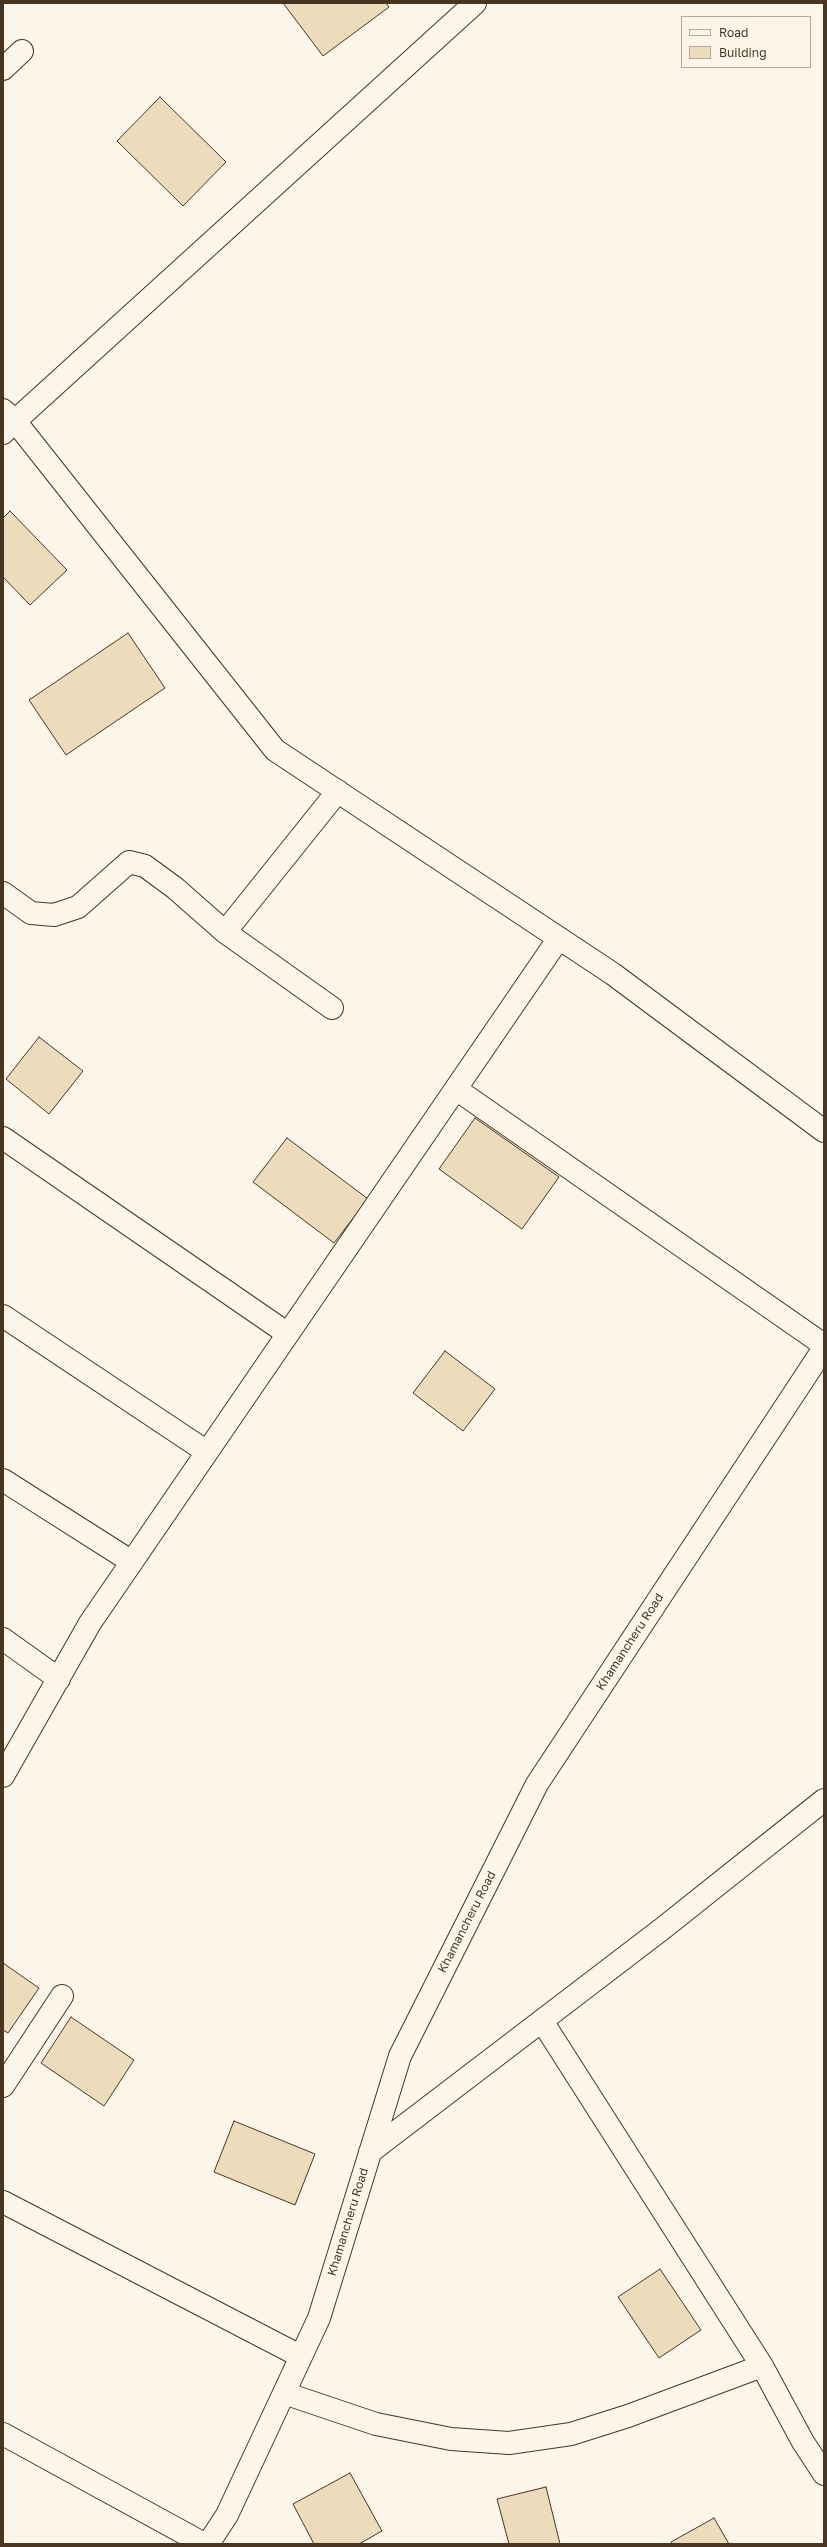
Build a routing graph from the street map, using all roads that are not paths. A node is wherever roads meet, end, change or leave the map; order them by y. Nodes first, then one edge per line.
1 (475, 3) edge
2 (22, 51) dead end
3 (3, 69) edge
4 (7, 421) edge
5 (338, 791) junction
6 (3, 893) edge
7 (225, 932) junction
8 (559, 938) junction
9 (332, 1008) dead end
10 (456, 1089) junction
11 (824, 1131) edge
12 (3, 1138) edge
13 (3, 1316) edge
14 (288, 1334) junction
15 (824, 1345) edge
16 (824, 1348) edge
17 (207, 1452) junction
18 (3, 1480) edge
19 (132, 1562) junction
20 (3, 1639) edge
21 (59, 1679) junction
22 (3, 1776) edge
23 (824, 1800) edge
24 (62, 1996) dead end
25 (542, 2021) junction
26 (3, 2086) edge
27 (370, 2152) junction
28 (3, 2202) edge
29 (300, 2356) junction
30 (762, 2366) junction
31 (284, 2393) junction
32 (3, 2434) edge
33 (824, 2474) edge
34 (204, 2544) edge
35 (208, 2544) edge

1 - 4 street
2 - 3 street
4 - 5 street
5 - 7 street
5 - 8 street
6 - 7 street
7 - 9 street
8 - 10 street
8 - 11 street
10 - 14 street
10 - 15 street
12 - 14 street
13 - 17 street
14 - 17 street
16 - 27 street, Khamancheru Road
17 - 19 street
18 - 19 street
19 - 21 street
20 - 21 street
21 - 22 street
23 - 25 street
24 - 26 street
25 - 27 street
25 - 30 street
27 - 29 street, Khamancheru Road
28 - 29 street
29 - 31 street, Khamancheru Road
30 - 31 street
30 - 33 street
31 - 35 street, Khamancheru Road
32 - 34 street

